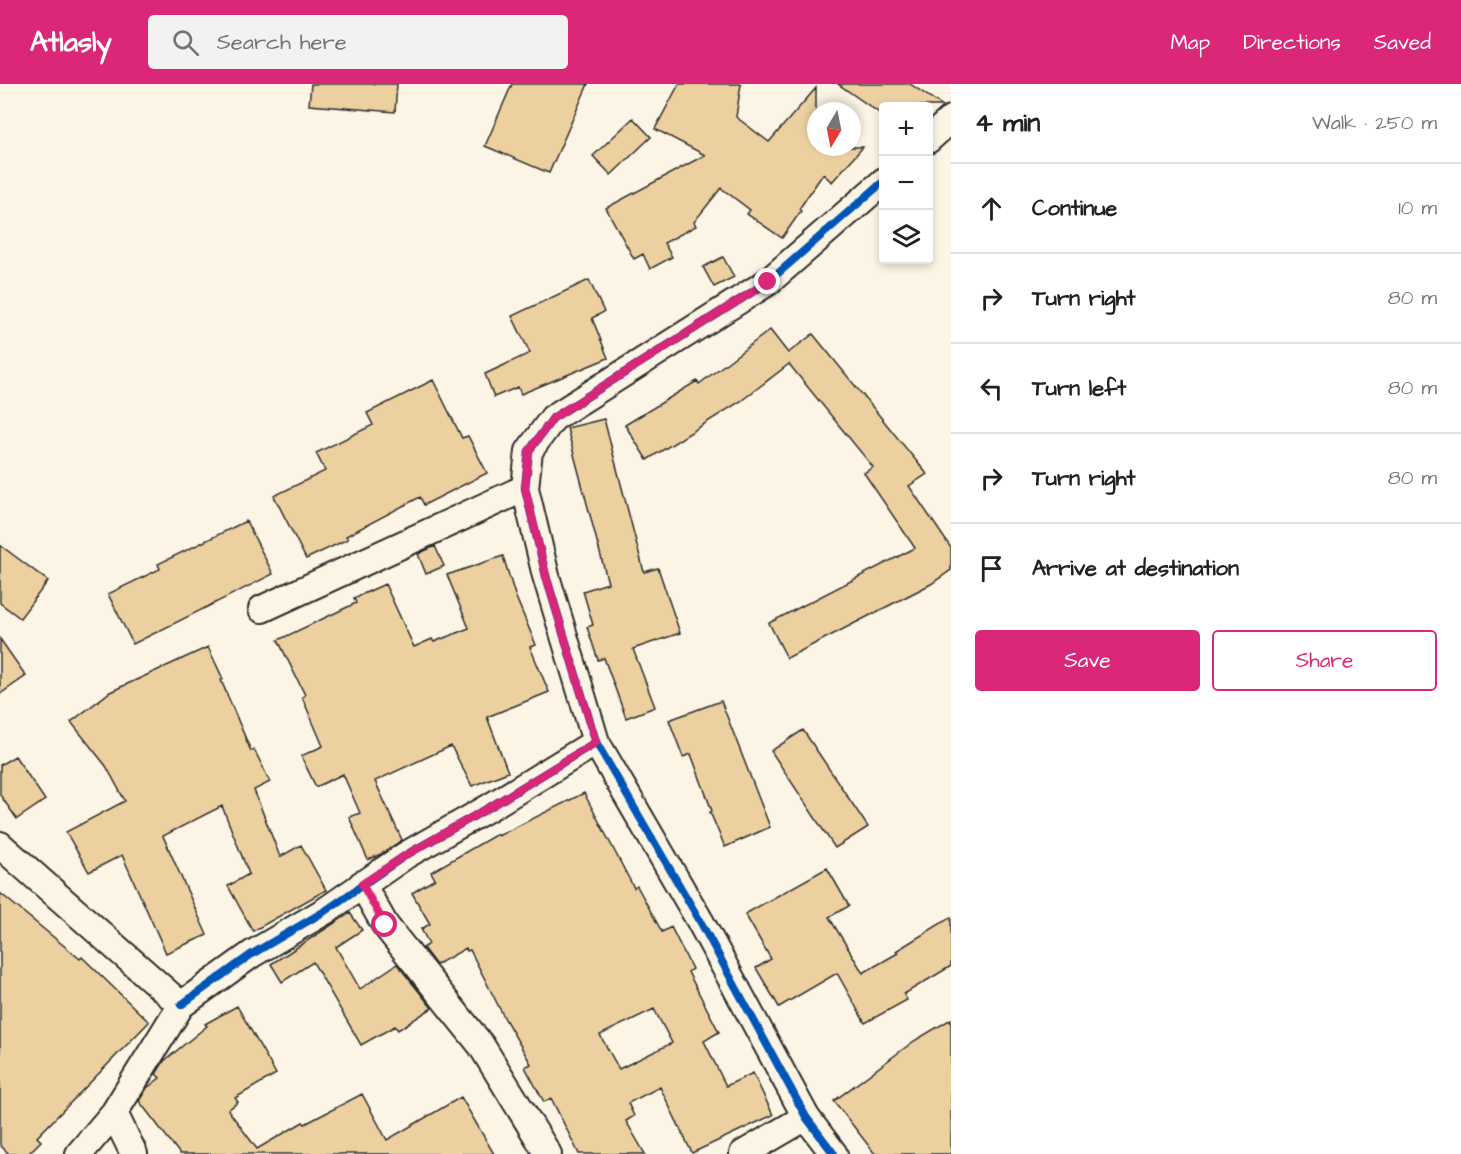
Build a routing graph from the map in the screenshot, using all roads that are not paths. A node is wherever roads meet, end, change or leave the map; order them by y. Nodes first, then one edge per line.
1 (951, 119) edge
2 (933, 135) edge
3 (879, 185) edge
4 (525, 488) junction
5 (262, 609) dead end
6 (596, 742) junction
7 (0, 847) edge
8 (362, 884) junction
9 (181, 1005) junction
10 (114, 1113) junction
11 (806, 1117) junction
12 (79, 1154) edge
13 (134, 1154) edge
14 (549, 1154) edge
15 (743, 1154) edge
16 (834, 1154) edge

1 - 2 street
3 - 4 street
4 - 5 street
4 - 6 street
6 - 8 street
6 - 11 street
7 - 9 street
8 - 9 street
8 - 14 street
9 - 10 street
10 - 12 street
10 - 13 street
11 - 15 street
11 - 16 street

